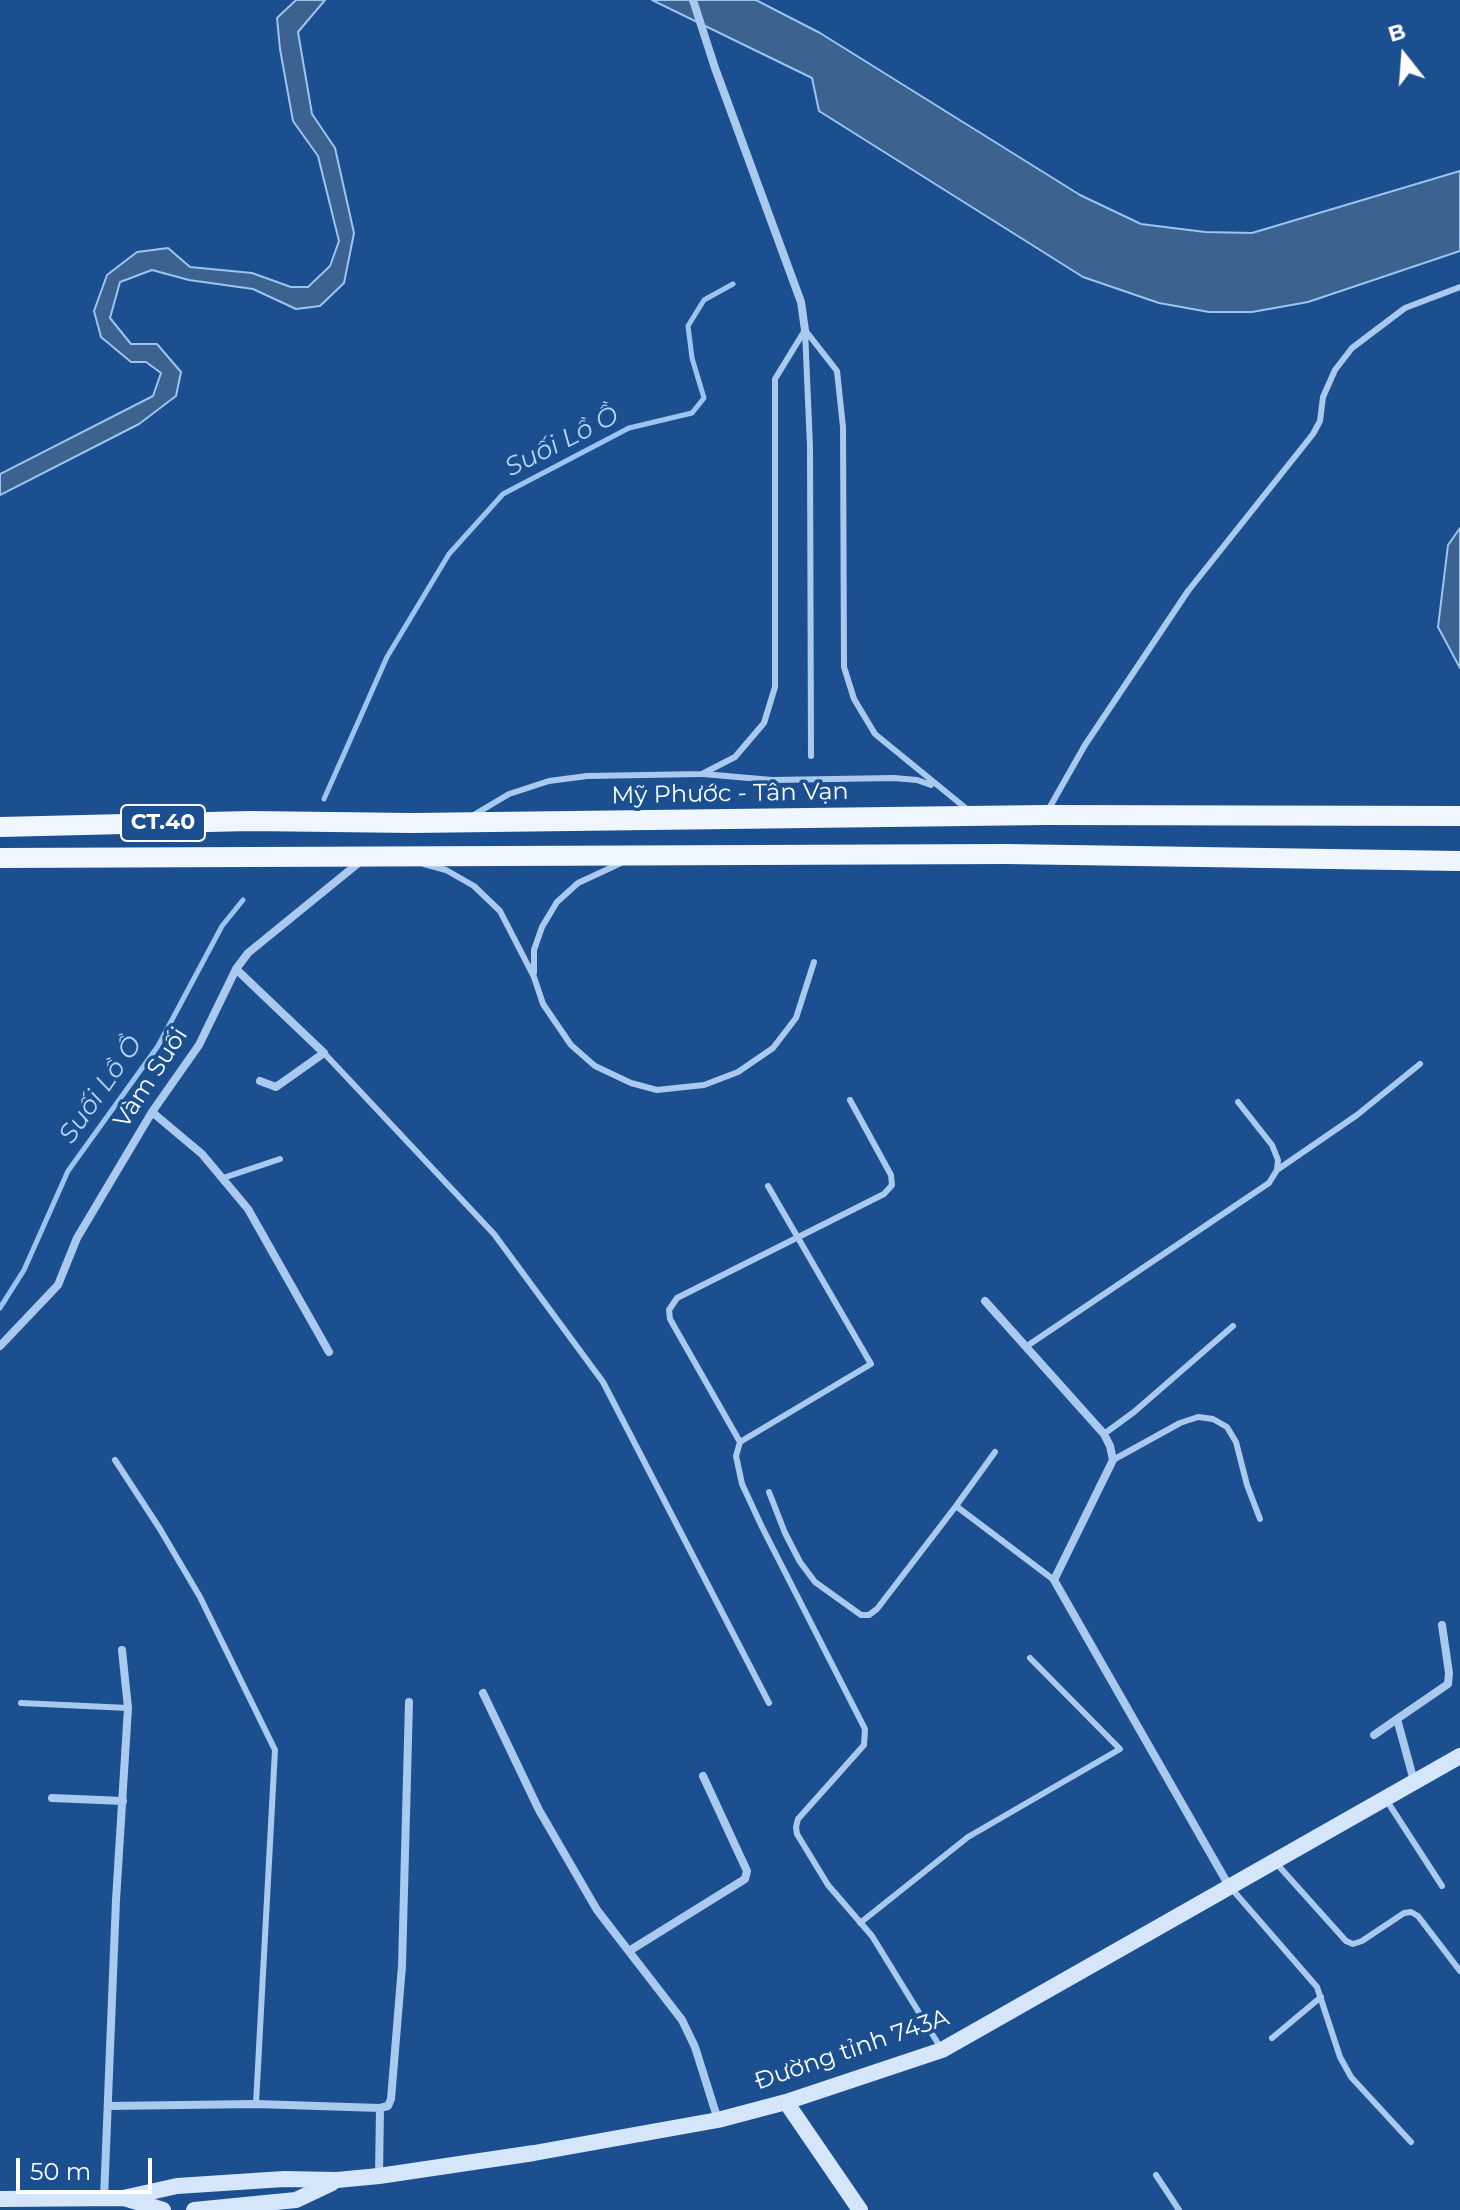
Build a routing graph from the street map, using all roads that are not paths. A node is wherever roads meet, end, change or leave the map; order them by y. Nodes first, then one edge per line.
1 (693, 0) edge
2 (1460, 287) edge
3 (805, 330) junction
4 (811, 756) dead end
5 (702, 774) junction
6 (938, 787) junction
7 (1046, 815) junction
8 (1460, 816) edge
9 (977, 817) junction
10 (460, 822) junction
11 (0, 827) edge
12 (636, 856) junction
13 (0, 858) edge
14 (365, 858) junction
15 (403, 858) junction
16 (1460, 861) edge
17 (814, 962) dead end
18 (236, 969) junction
19 (534, 977) junction
20 (324, 1053) junction
21 (1420, 1064) dead end
22 (260, 1081) dead end
23 (850, 1100) dead end
24 (1238, 1102) dead end
25 (152, 1112) junction
26 (280, 1159) dead end
27 (1277, 1170) junction
28 (223, 1178) junction
29 (768, 1186) dead end
30 (797, 1239) junction
31 (985, 1301) dead end
32 (1233, 1326) dead end
33 (0, 1346) edge
34 (1027, 1346) junction
35 (329, 1352) dead end
36 (1104, 1434) junction
37 (740, 1442) junction
38 (995, 1452) dead end
39 (115, 1460) dead end
40 (1113, 1460) junction
41 (769, 1492) dead end
42 (956, 1506) junction
43 (1260, 1519) dead end
44 (1054, 1580) junction
45 (1442, 1625) dead end
46 (122, 1650) dead end
47 (1030, 1658) dead end
48 (483, 1693) dead end
49 (409, 1702) dead end
50 (21, 1703) dead end
51 (769, 1703) dead end
52 (128, 1708) junction
53 (1397, 1719) junction
54 (1374, 1735) dead end
55 (1460, 1756) edge
56 (703, 1776) dead end
57 (1414, 1781) junction
58 (52, 1798) dead end
59 (1385, 1798) junction
60 (123, 1801) junction
61 (1273, 1861) junction
62 (1229, 1886) junction
63 (1442, 1886) dead end
64 (860, 1923) junction
65 (629, 1951) junction
66 (1460, 1971) edge
67 (1321, 1997) junction
68 (1272, 2038) dead end
69 (942, 2050) junction
70 (786, 2102) junction
71 (256, 2104) junction
72 (108, 2106) junction
73 (380, 2108) junction
74 (718, 2120) junction
75 (1411, 2142) dead end
76 (1156, 2175) dead end
77 (379, 2176) junction
78 (337, 2180) junction
79 (123, 2198) junction
80 (0, 2199) edge
81 (96, 2202) edge
82 (163, 2210) edge
83 (194, 2210) edge
84 (860, 2210) edge
85 (1179, 2210) edge

1 - 3 street
2 - 7 lane
3 - 4 lane
3 - 5 lane
3 - 6 lane
5 - 6 lane
5 - 10 lane
6 - 9 lane
7 - 8 main road, Mỹ Phước - Tân Vạn
7 - 9 main road, Mỹ Phước - Tân Vạn
9 - 10 main road, Mỹ Phước - Tân Vạn
10 - 11 main road, Mỹ Phước - Tân Vạn / CT.40
12 - 15 main road
12 - 16 main road
12 - 19 lane
13 - 14 main road, CT.40
14 - 15 main road
14 - 18 street, Vàm Suối
15 - 19 lane
17 - 19 lane
18 - 20 street
18 - 25 street, Vàm Suối
20 - 22 street
20 - 51 lane
21 - 27 lane
23 - 30 lane
24 - 27 lane
25 - 28 street
25 - 33 street, Vàm Suối
26 - 28 lane
27 - 34 lane
28 - 35 street
29 - 30 lane
30 - 37 lane
30 - 37 lane
31 - 34 street
32 - 36 lane
34 - 36 street
36 - 40 street
37 - 64 lane
38 - 42 lane
39 - 71 lane
40 - 43 lane
40 - 44 street
41 - 42 lane
42 - 44 lane
44 - 62 street
45 - 53 street
46 - 52 street
47 - 64 lane
48 - 65 street
49 - 73 street
50 - 52 lane
52 - 60 street
53 - 54 street
53 - 57 street
55 - 57 main road, Đường tỉnh 743A
56 - 65 street
57 - 59 main road, Đường tỉnh 743A
58 - 60 street
59 - 61 main road, Đường tỉnh 743A
59 - 63 lane
60 - 72 street
61 - 62 main road, Đường tỉnh 743A
61 - 66 lane
62 - 67 lane
62 - 69 main road, Đường tỉnh 743A
64 - 69 lane
65 - 74 street
67 - 68 lane
67 - 75 lane
69 - 70 main road, Đường tỉnh 743A
70 - 74 main road, Đường tỉnh 743A
70 - 84 main road
71 - 72 street
71 - 73 street
72 - 81 street
73 - 77 street
74 - 77 main road, Đường tỉnh 743A
76 - 85 lane
77 - 78 main road, Đường tỉnh 743A
78 - 79 main road, Đường tỉnh 743A
78 - 83 main road, Đường tỉnh 743A
79 - 81 main road, Đường tỉnh 743A
79 - 82 main road, Đường tỉnh 743A
80 - 81 main road, Đường tỉnh 743A

